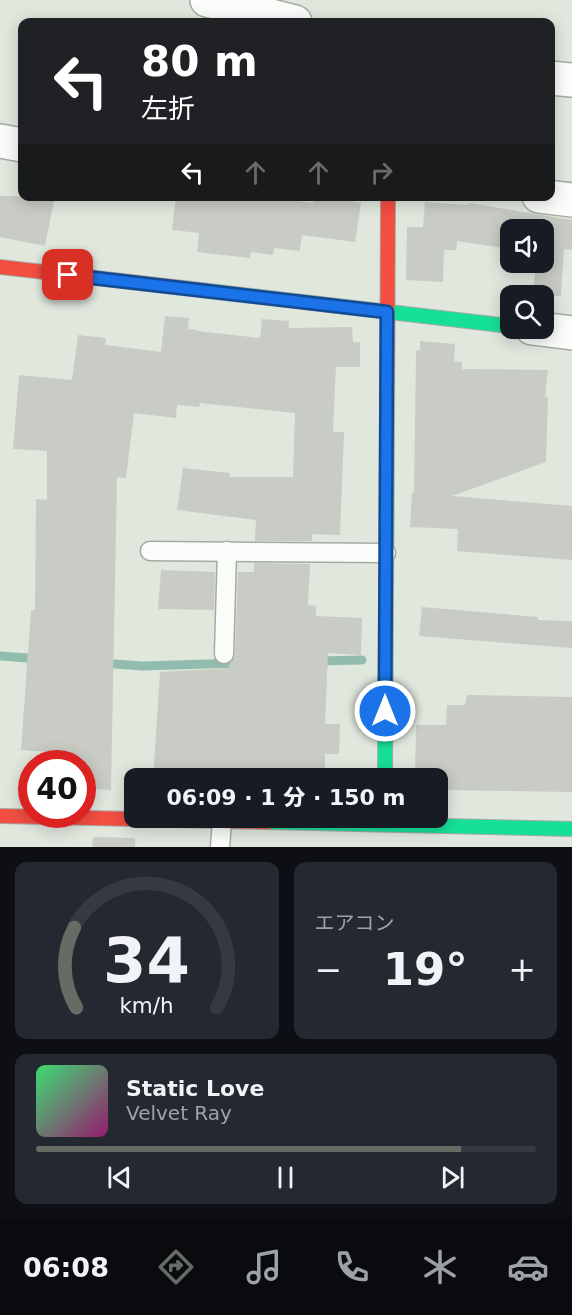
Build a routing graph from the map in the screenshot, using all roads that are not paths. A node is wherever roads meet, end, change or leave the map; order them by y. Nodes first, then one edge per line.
1 (207, 0) edge
2 (280, 18) edge
3 (555, 78) edge
4 (572, 80) edge
5 (0, 141) edge
6 (18, 145) edge
7 (555, 198) edge
8 (572, 200) edge
9 (388, 201) edge
10 (0, 267) edge
11 (387, 312) junction
12 (500, 325) edge
13 (554, 331) edge
14 (572, 333) edge
15 (150, 551) dead end
16 (227, 551) junction
17 (386, 553) junction
18 (224, 654) dead end
19 (385, 768) edge
20 (0, 816) edge
21 (124, 819) edge
22 (221, 828) edge
23 (349, 828) edge
24 (498, 828) junction
25 (385, 830) edge
26 (572, 830) edge
27 (220, 847) edge
28 (497, 847) edge

1 - 2 street
3 - 4 street
5 - 6 street
7 - 8 street
9 - 11 street
10 - 11 street
11 - 12 street
11 - 17 street
13 - 14 street
15 - 16 lane
16 - 17 lane
16 - 18 lane
17 - 19 street
20 - 21 street
22 - 27 lane
23 - 25 street
24 - 25 street
24 - 26 street
24 - 28 lane

